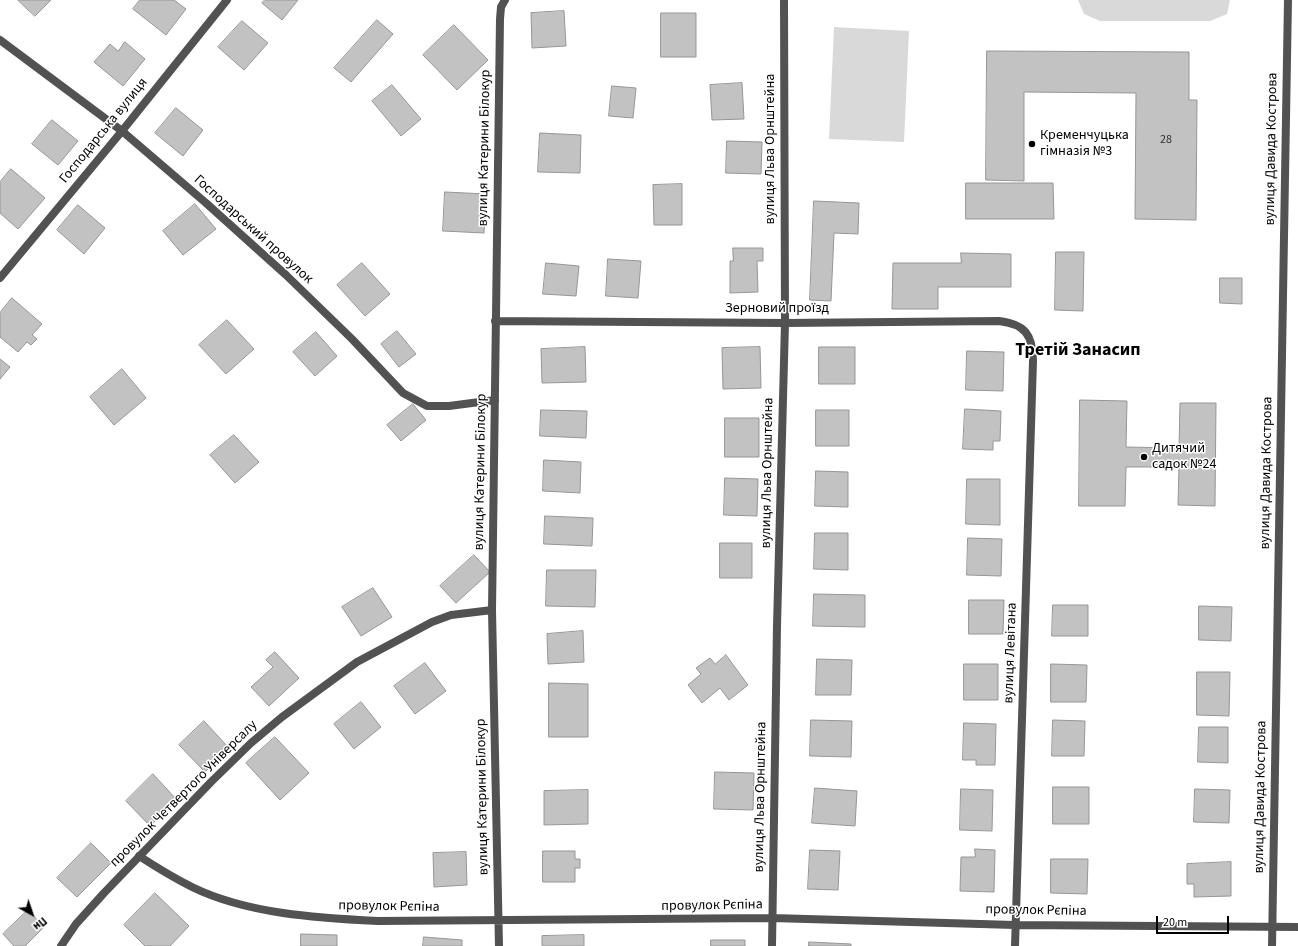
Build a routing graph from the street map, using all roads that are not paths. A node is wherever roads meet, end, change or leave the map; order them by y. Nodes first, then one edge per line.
1 (227, 0) edge
2 (505, 0) edge
3 (784, 0) edge
4 (1288, 0) edge
5 (0, 40) edge
6 (122, 131) junction
7 (1, 273) edge
8 (495, 321) junction
9 (784, 322) junction
10 (1033, 361) joint
11 (495, 400) junction
12 (492, 610) junction
13 (139, 856) junction
14 (772, 918) junction
15 (499, 921) junction
16 (1015, 925) junction
17 (1272, 926) junction
18 (1298, 927) edge
19 (60, 946) edge
20 (499, 946) edge
21 (772, 946) edge
22 (1015, 946) edge
23 (1272, 946) edge

1 - 6 street, Господарська вулиця
2 - 8 street, вулиця Катерини Білокур
3 - 9 street, вулиця Льва Орнштейна
4 - 17 street, вулиця Давида Кострова
5 - 6 street, Господарський провулок
6 - 7 street, Господарська вулиця
6 - 11 street, Господарський провулок
8 - 9 street, Зерновий проїзд
8 - 11 street, вулиця Катерини Білокур
9 - 10 street, Зерновий проїзд
9 - 14 street, вулиця Льва Орнштейна
10 - 16 street, вулиця Левітана
11 - 12 street, вулиця Катерини Білокур
12 - 13 street, провулок Четвертого Універсалу
12 - 15 street, вулиця Катерини Білокур
13 - 15 street, провулок Рєпіна
13 - 19 street, провулок Четвертого Універсалу
14 - 15 street, провулок Рєпіна
14 - 16 street, провулок Рєпіна
14 - 21 street, вулиця Льва Орнштейна
15 - 20 street, вулиця Катерини Білокур
16 - 17 street, провулок Рєпіна
16 - 22 street, вулиця Левітана
17 - 18 street, провулок Рєпіна
17 - 23 street, вулиця Давида Кострова

